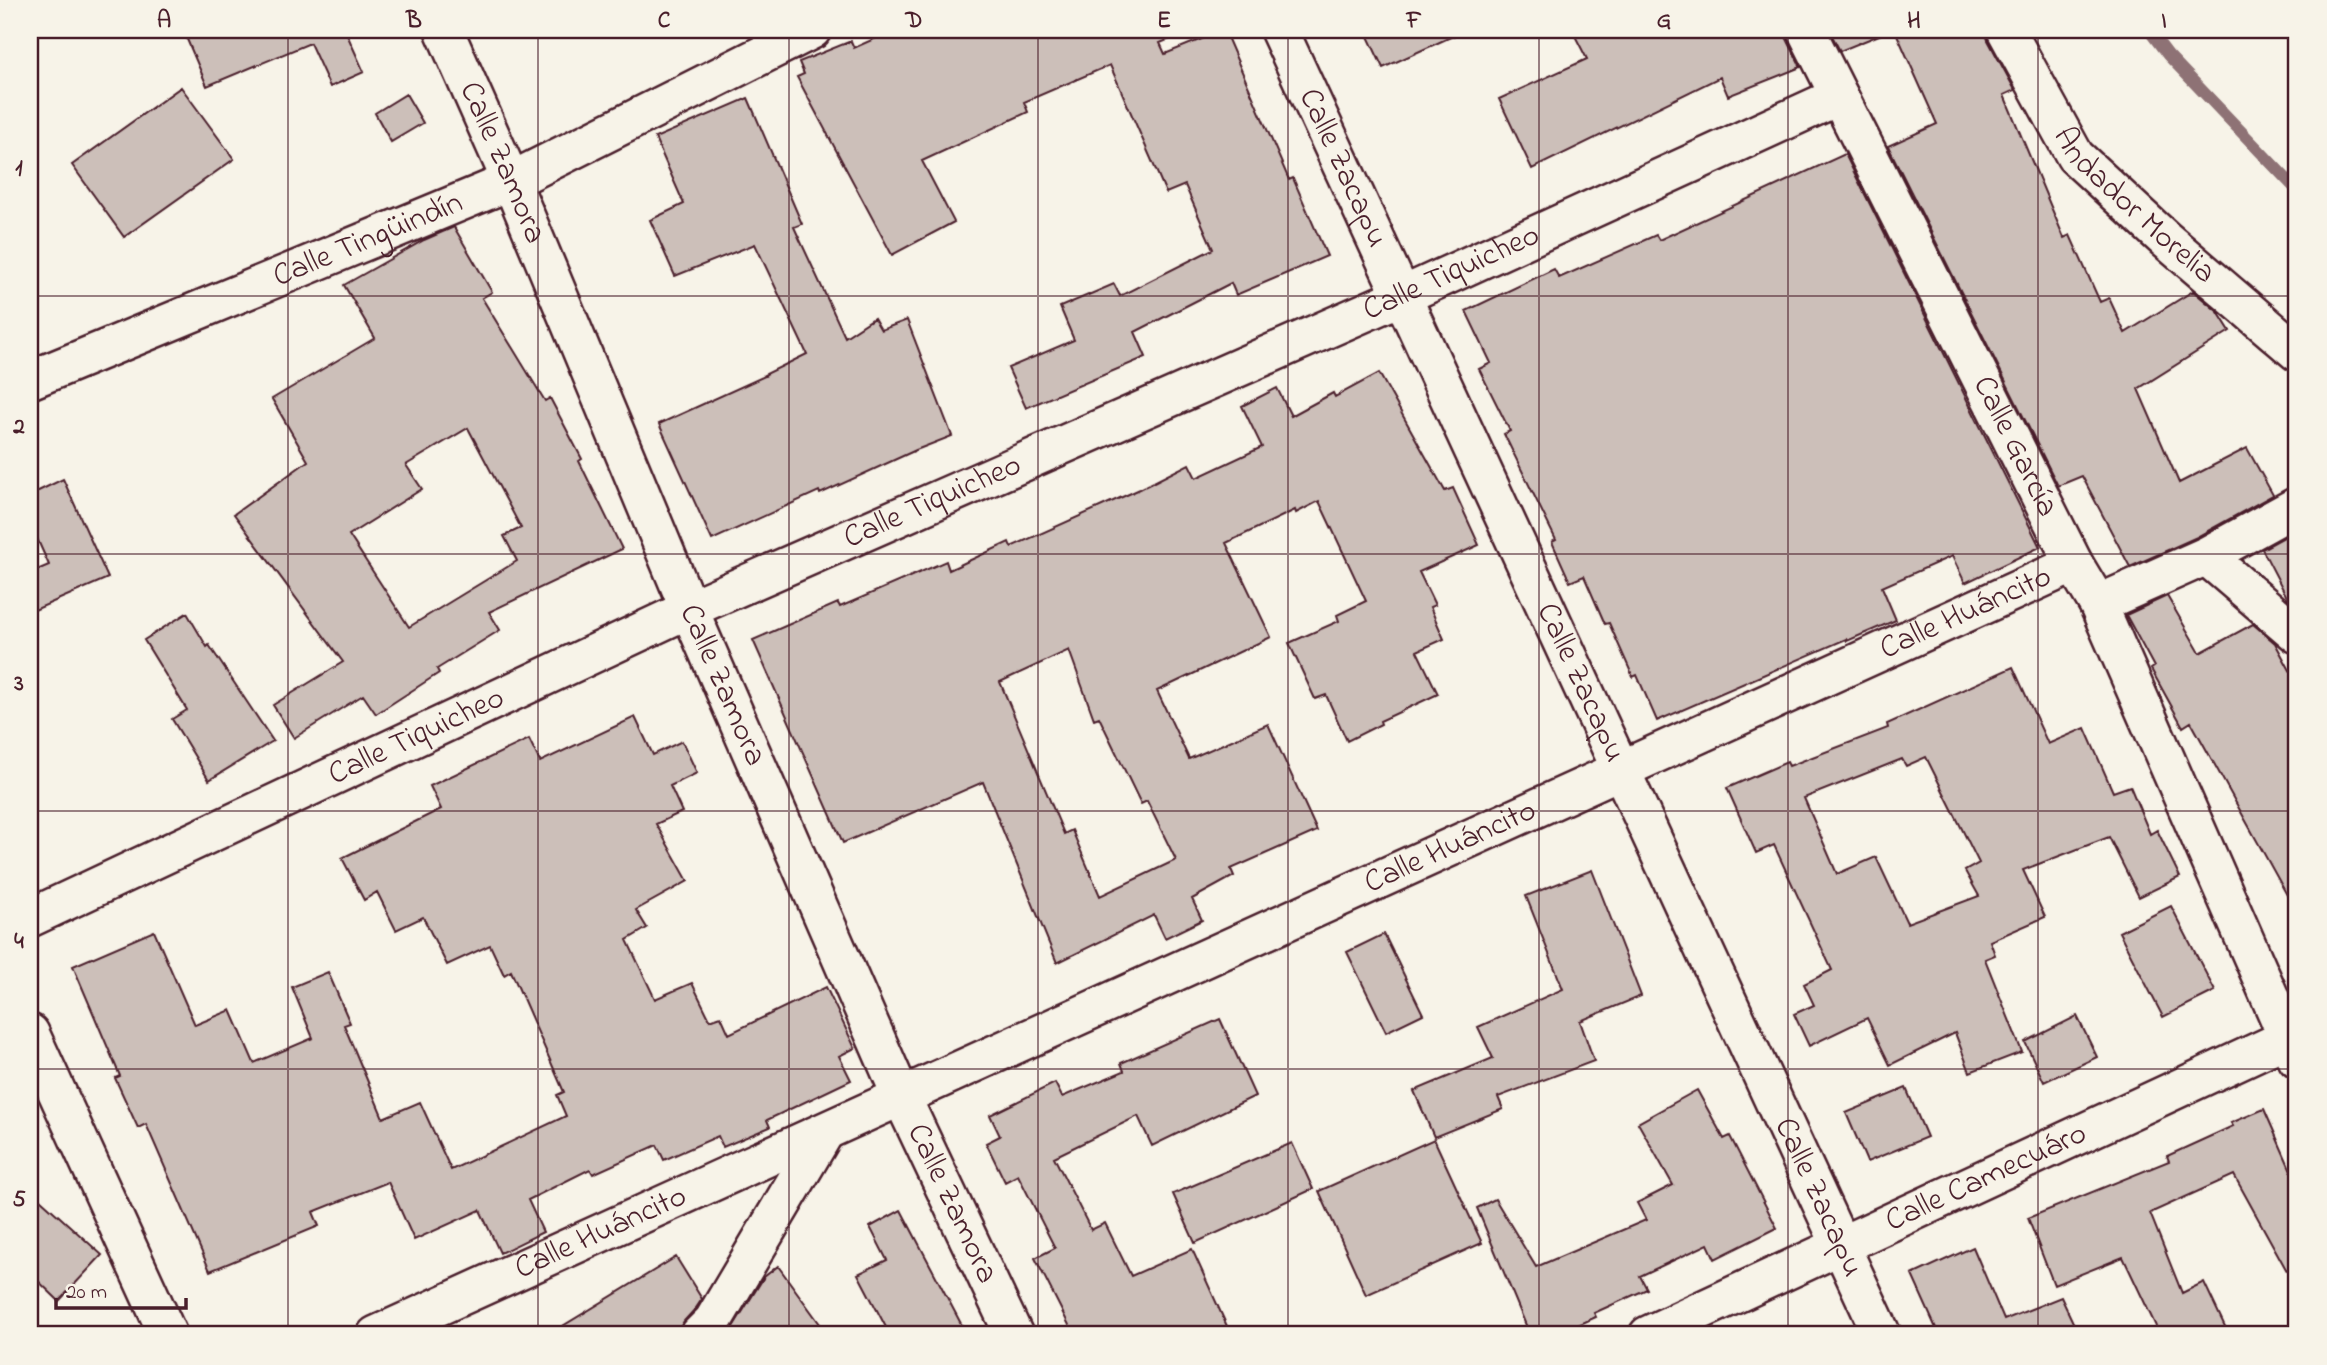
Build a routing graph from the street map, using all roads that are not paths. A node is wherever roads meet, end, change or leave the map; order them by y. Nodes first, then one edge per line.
1 (444, 30) edge
2 (812, 30) edge
3 (1279, 30) edge
4 (1806, 30) edge
5 (2006, 30) edge
6 (1839, 96) junction
7 (511, 181) junction
8 (1402, 296) junction
9 (2297, 352) edge
10 (30, 380) edge
11 (2297, 506) edge
12 (2206, 556) junction
13 (2074, 565) junction
14 (2098, 604) junction
15 (689, 609) junction
16 (2297, 634) edge
17 (1621, 771) junction
18 (30, 918) edge
19 (30, 1033) edge
20 (2292, 1049) edge
21 (902, 1098) junction
22 (825, 1132) junction
23 (1841, 1246) junction
24 (167, 1335) edge
25 (376, 1335) edge
26 (699, 1335) edge
27 (1014, 1335) edge
28 (1648, 1335) edge
29 (1882, 1335) edge

1 - 7 street, Calle Zamora
2 - 7 street, Calle Tingüindín
3 - 8 street, Calle Zacapu
4 - 6 street, Calle García
5 - 9 street, Andador Morelia
6 - 8 street, Calle Tiquicheo
6 - 13 street, Calle García
7 - 10 street, Calle Tingüindín
7 - 15 street, Calle Zamora
8 - 15 street, Calle Tiquicheo
8 - 17 street, Calle Zacapu
11 - 12 street, Calle Huáncito
12 - 14 street, Calle Huáncito
12 - 16 street
13 - 14 street, Calle García
13 - 17 street, Calle Huáncito
14 - 20 street, Calle García
15 - 18 street, Calle Tiquicheo
15 - 21 street, Calle Zamora
17 - 21 street, Calle Huáncito
17 - 23 street, Calle Zacapu
19 - 24 street
20 - 23 street, Calle Camecuáro
21 - 22 street, Calle Huáncito
21 - 27 street, Calle Zamora
22 - 25 street, Calle Huáncito
22 - 26 street
23 - 28 street, Calle Camecuáro
23 - 29 street, Calle Zacapu

